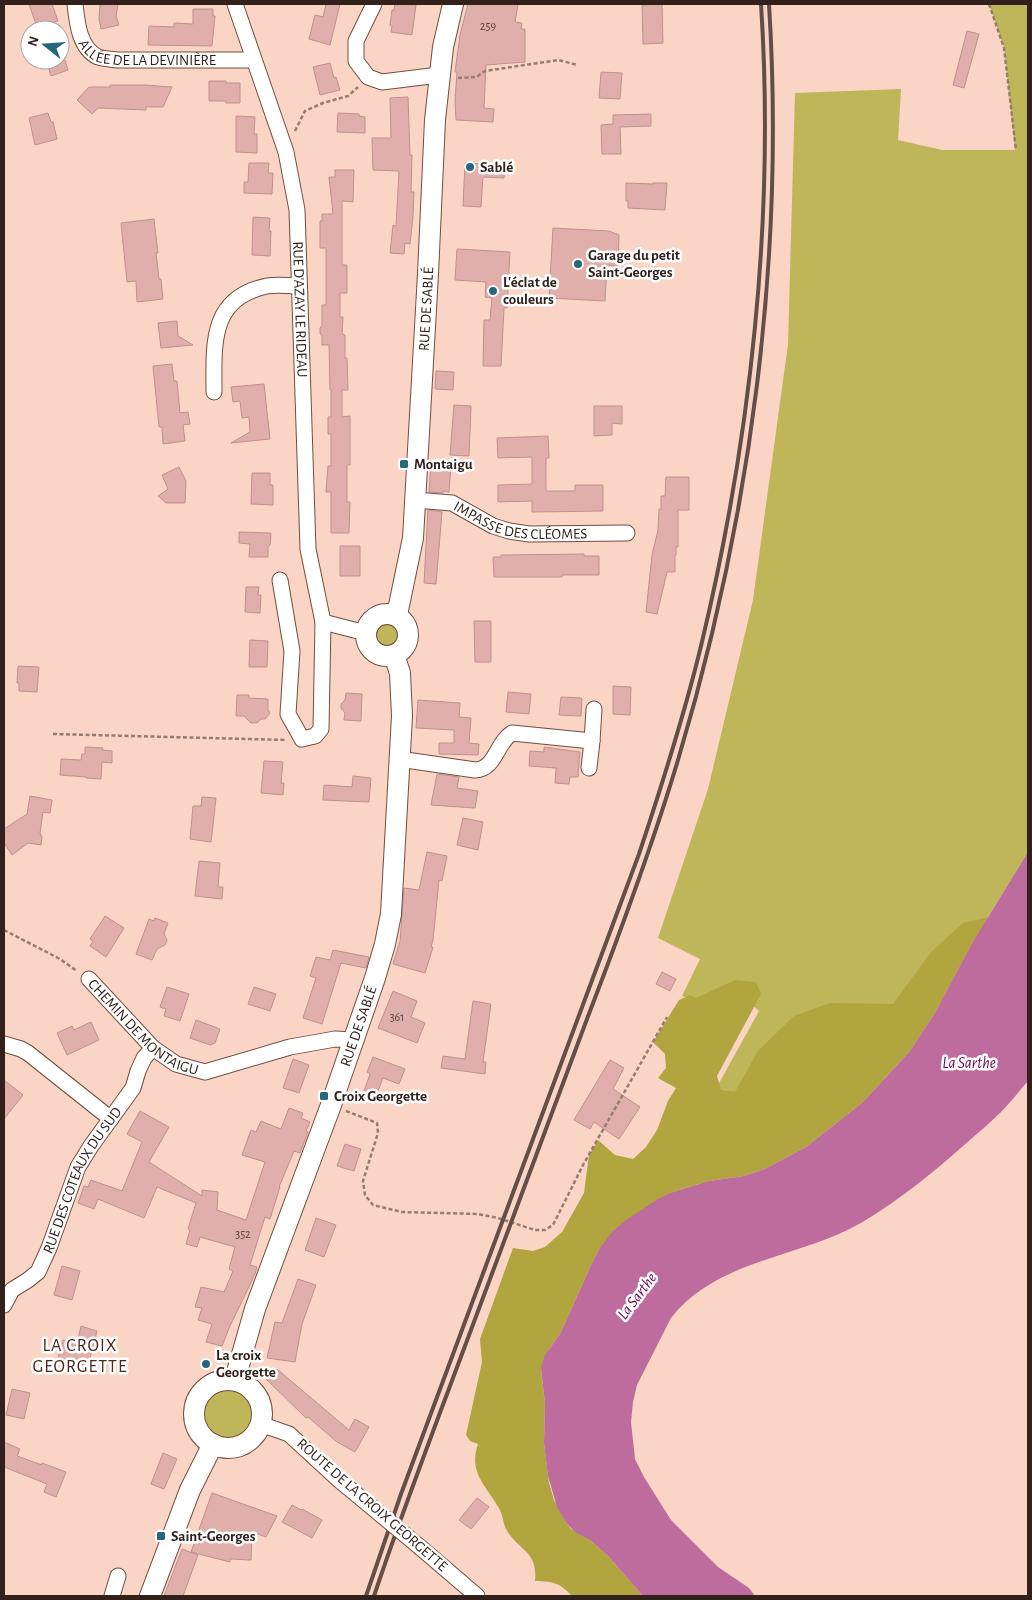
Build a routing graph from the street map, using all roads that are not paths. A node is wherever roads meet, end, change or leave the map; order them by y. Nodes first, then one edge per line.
1 (75, 4) edge
2 (235, 4) edge
3 (374, 4) edge
4 (453, 4) edge
5 (253, 60) junction
6 (439, 77) junction
7 (298, 286) junction
8 (214, 392) dead end
9 (415, 500) junction
10 (627, 533) dead end
11 (280, 580) dead end
12 (397, 615) junction
13 (323, 622) junction
14 (366, 633) junction
15 (394, 655) junction
16 (594, 709) dead end
17 (592, 741) junction
18 (399, 759) junction
19 (589, 768) dead end
20 (88, 979) road end
21 (354, 1040) junction
22 (4, 1044) edge
23 (153, 1048) junction
24 (111, 1119) junction
25 (4, 1305) edge
26 (232, 1380) junction
27 (260, 1424) junction
28 (213, 1444) junction
29 (118, 1576) dead end
30 (112, 1596) edge
31 (150, 1596) edge
32 (477, 1596) edge

1 - 5 street, ALLÉE DE LA DEVINIÈRE
2 - 5 street, RUE D'AZAY LE RIDEAU
3 - 6 street
4 - 6 main road, RUE DE SABLÉ
5 - 7 street, RUE D'AZAY LE RIDEAU
6 - 9 main road, RUE DE SABLÉ
7 - 8 street
7 - 13 street, RUE D'AZAY LE RIDEAU
9 - 10 street, IMPASSE DES CLÉOMES
9 - 12 main road, RUE DE SABLÉ
11 - 13 street, RUE D'AZAY LE RIDEAU
12 - 14 main road
12 - 15 main road
13 - 14 street
14 - 15 main road
15 - 18 main road, RUE DE SABLÉ
16 - 17 street
17 - 18 street
17 - 19 street
18 - 21 main road, RUE DE SABLÉ
20 - 23 street, CHEMIN DE MONTAIGU
21 - 23 street, CHEMIN DE MONTAIGU
21 - 26 main road, RUE DE SABLÉ
22 - 24 street
23 - 24 street, RUE DES COTEAUX DU SUD
24 - 25 street, RUE DES COTEAUX DU SUD
26 - 27 main road
26 - 28 main road
27 - 28 main road
27 - 32 street, ROUTE DE LA CROIX GEORGETTE, bridge
28 - 31 main road
29 - 30 street

